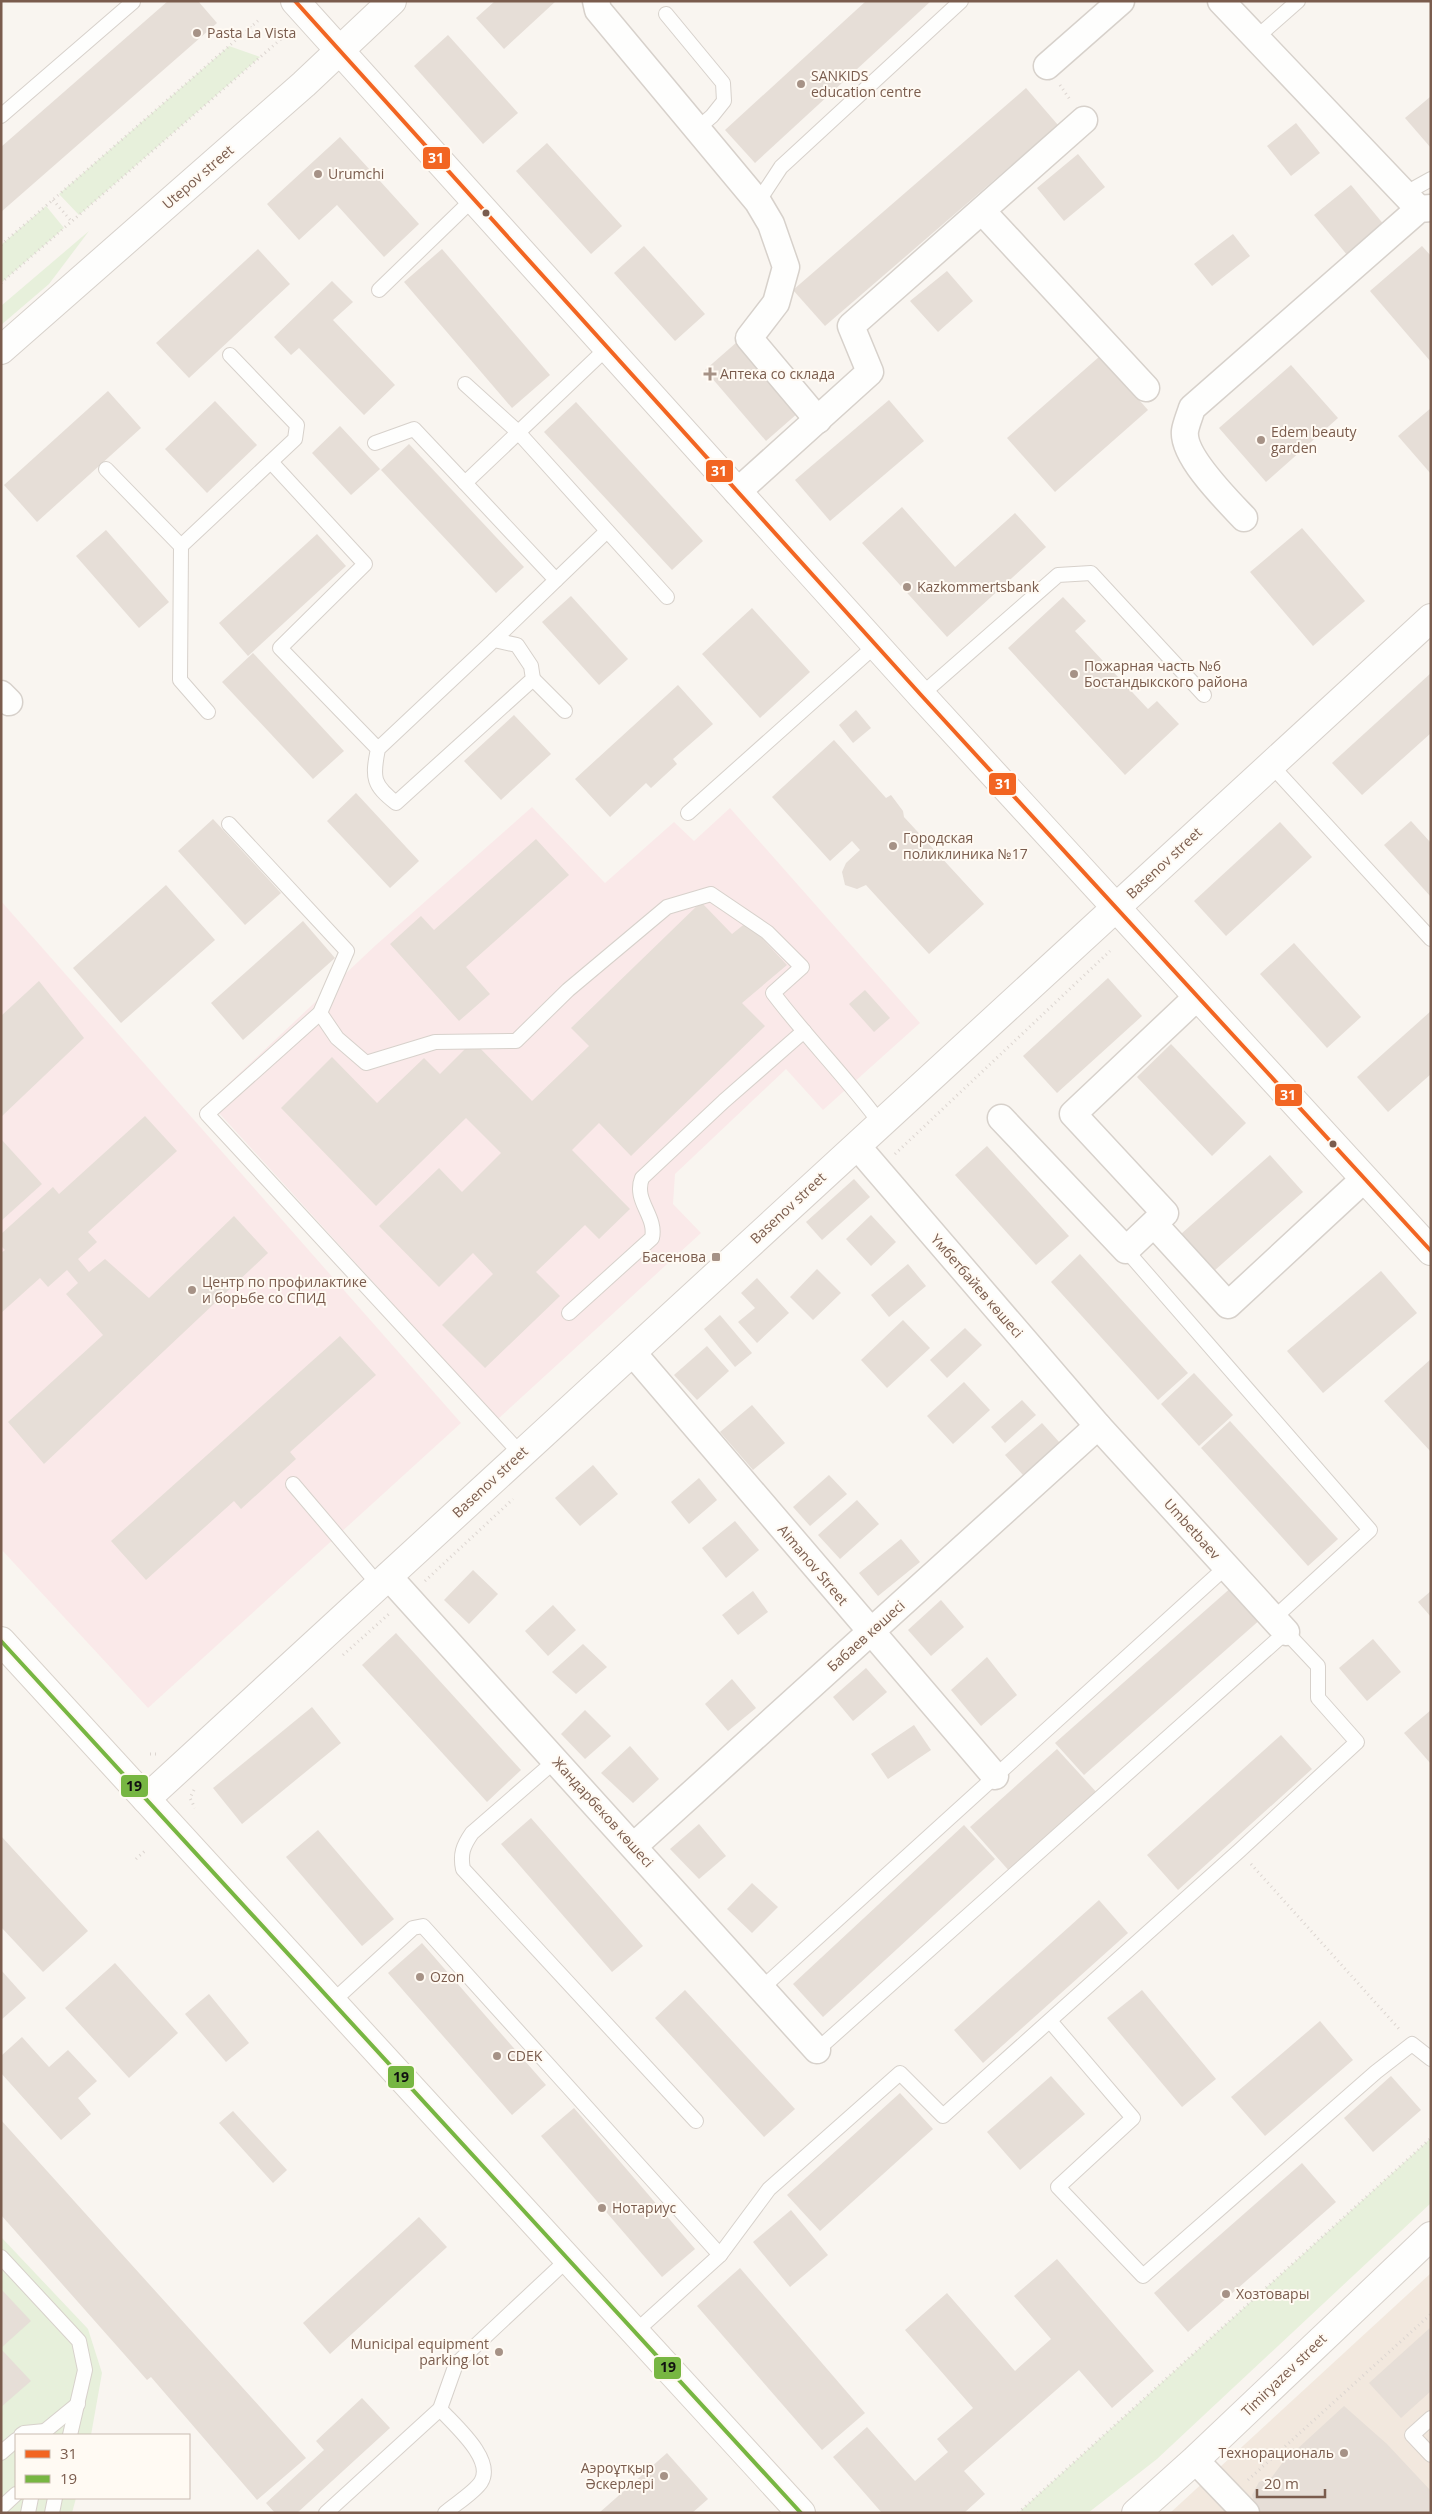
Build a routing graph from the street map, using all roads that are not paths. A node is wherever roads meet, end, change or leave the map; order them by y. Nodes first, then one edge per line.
1 (295, 1) edge
2 (392, 1) edge
3 (596, 1) edge
4 (961, 1) edge
5 (1121, 1) edge
6 (1222, 1) edge
7 (1298, 1) edge
8 (133, 2) dead end
9 (666, 14) dead end
10 (1256, 38) junction
11 (338, 51) junction
12 (1047, 66) road end
13 (1, 116) edge
14 (1084, 120) road end
15 (697, 129) junction
16 (1431, 179) edge
17 (473, 199) junction
18 (758, 202) junction
19 (1418, 204) edge
20 (982, 211) junction
21 (379, 290) dead end
22 (608, 348) junction
23 (1, 350) edge
24 (230, 355) dead end
25 (465, 384) dead end
26 (1146, 388) dead end
27 (818, 420) junction
28 (518, 432) junction
29 (375, 443) dead end
30 (271, 462) junction
31 (106, 469) dead end
32 (465, 483) junction
33 (737, 492) junction
34 (1244, 518) dead end
35 (607, 531) junction
36 (181, 546) junction
37 (556, 580) junction
38 (667, 597) dead end
39 (1431, 618) edge
40 (494, 640) junction
41 (876, 645) junction
42 (533, 680) junction
43 (921, 695) junction
44 (1204, 695) dead end
45 (208, 712) dead end
46 (565, 712) dead end
47 (378, 749) junction
48 (1271, 765) junction
49 (688, 813) dead end
50 (229, 824) dead end
51 (1115, 908) junction
52 (1431, 939) edge
53 (1197, 997) junction
54 (320, 1013) junction
55 (804, 1031) junction
56 (1001, 1118) dead end
57 (880, 1124) junction
58 (857, 1146) junction
59 (1364, 1179) junction
60 (1154, 1224) junction
61 (1126, 1250) junction
62 (1431, 1251) edge
63 (569, 1313) dead end
64 (632, 1352) junction
65 (1098, 1426) junction
66 (521, 1454) junction
67 (293, 1484) dead end
68 (1226, 1567) junction
69 (383, 1580) junction
70 (1280, 1625) junction
71 (870, 1633) junction
72 (1, 1641) edge
73 (556, 1760) junction
74 (995, 1776) junction
75 (146, 1799) junction
76 (634, 1846) junction
77 (762, 1988) junction
78 (332, 2002) junction
79 (1050, 2021) junction
80 (817, 2050) joint
81 (1431, 2059) edge
82 (696, 2121) dead end
83 (1431, 2236) edge
84 (720, 2255) junction
85 (1, 2257) edge
86 (567, 2260) junction
87 (634, 2334) junction
88 (78, 2404) junction
89 (440, 2409) junction
90 (1431, 2418) edge
91 (44, 2433) edge
92 (22, 2434) edge
93 (70, 2434) edge
94 (15, 2441) edge
95 (1, 2453) edge
96 (1431, 2455) edge
97 (1195, 2460) junction
98 (15, 2495) edge
99 (31, 2499) edge
100 (55, 2499) edge
101 (1239, 2504) edge
102 (1, 2508) edge
103 (28, 2513) edge
104 (52, 2513) edge
105 (326, 2513) edge
106 (445, 2513) edge
107 (801, 2513) edge
108 (1136, 2513) edge

1 - 11 street
2 - 11 street, Utepov street
3 - 15 street
4 - 18 lane
5 - 12 street
6 - 10 street
7 - 10 lane
8 - 13 lane
9 - 15 lane
10 - 19 street
11 - 17 street
11 - 23 street, Utepov street
14 - 20 street
15 - 18 street
16 - 19 lane
17 - 21 lane
17 - 22 street
18 - 27 street
19 - 34 street
20 - 26 street
20 - 27 street
22 - 28 lane
22 - 33 street
24 - 30 lane
25 - 28 lane
27 - 33 street
28 - 32 lane
28 - 35 lane
29 - 32 lane
30 - 36 lane
30 - 47 lane
31 - 36 lane
32 - 37 lane
33 - 41 street
35 - 37 lane
35 - 38 lane
36 - 45 lane
37 - 40 lane
39 - 48 street, Basenov street
40 - 42 lane
40 - 47 lane
41 - 43 street
41 - 49 lane
42 - 46 lane
42 - 47 lane
43 - 44 lane
43 - 51 street
48 - 51 street, Basenov street
48 - 52 lane
50 - 54 lane
51 - 53 street
51 - 57 street, Basenov street
53 - 59 street
53 - 60 street
54 - 55 lane
54 - 66 lane
55 - 57 lane
55 - 63 lane
56 - 61 street
57 - 58 street, Basenov street
58 - 64 street, Basenov street
58 - 65 street, Үмбетбайев көшесі
59 - 60 street
59 - 62 street
60 - 61 street
61 - 70 lane
64 - 66 street, Basenov street
64 - 71 street, Aimanov Street
65 - 68 street, Umbetbaev
65 - 71 street, Бабаев көшесі
66 - 69 street, Basenov street
67 - 69 lane
68 - 70 street, Umbetbaev
68 - 74 lane
69 - 73 street, Жандарбеков көшесі
69 - 75 street, Basenov street
70 - 79 lane
70 - 80 lane
71 - 74 street, Aimanov Street
71 - 76 street, Бабаев көшесі
72 - 75 street
73 - 76 street, Жандарбеков көшесі
73 - 82 lane
74 - 77 lane
75 - 78 street
76 - 77 street, Жандарбеков көшесі
77 - 80 street, Жандарбеков көшесі
78 - 84 lane
78 - 86 street
79 - 81 lane
79 - 84 lane
83 - 97 street, Timiryazev street
84 - 87 lane
85 - 88 lane
86 - 87 street
86 - 89 lane
87 - 107 street
88 - 91 lane
88 - 93 lane
89 - 105 lane
89 - 106 lane
90 - 96 lane
91 - 92 lane
94 - 95 lane
97 - 101 street
97 - 108 street, Timiryazev street
98 - 102 lane
99 - 103 lane
100 - 104 lane

